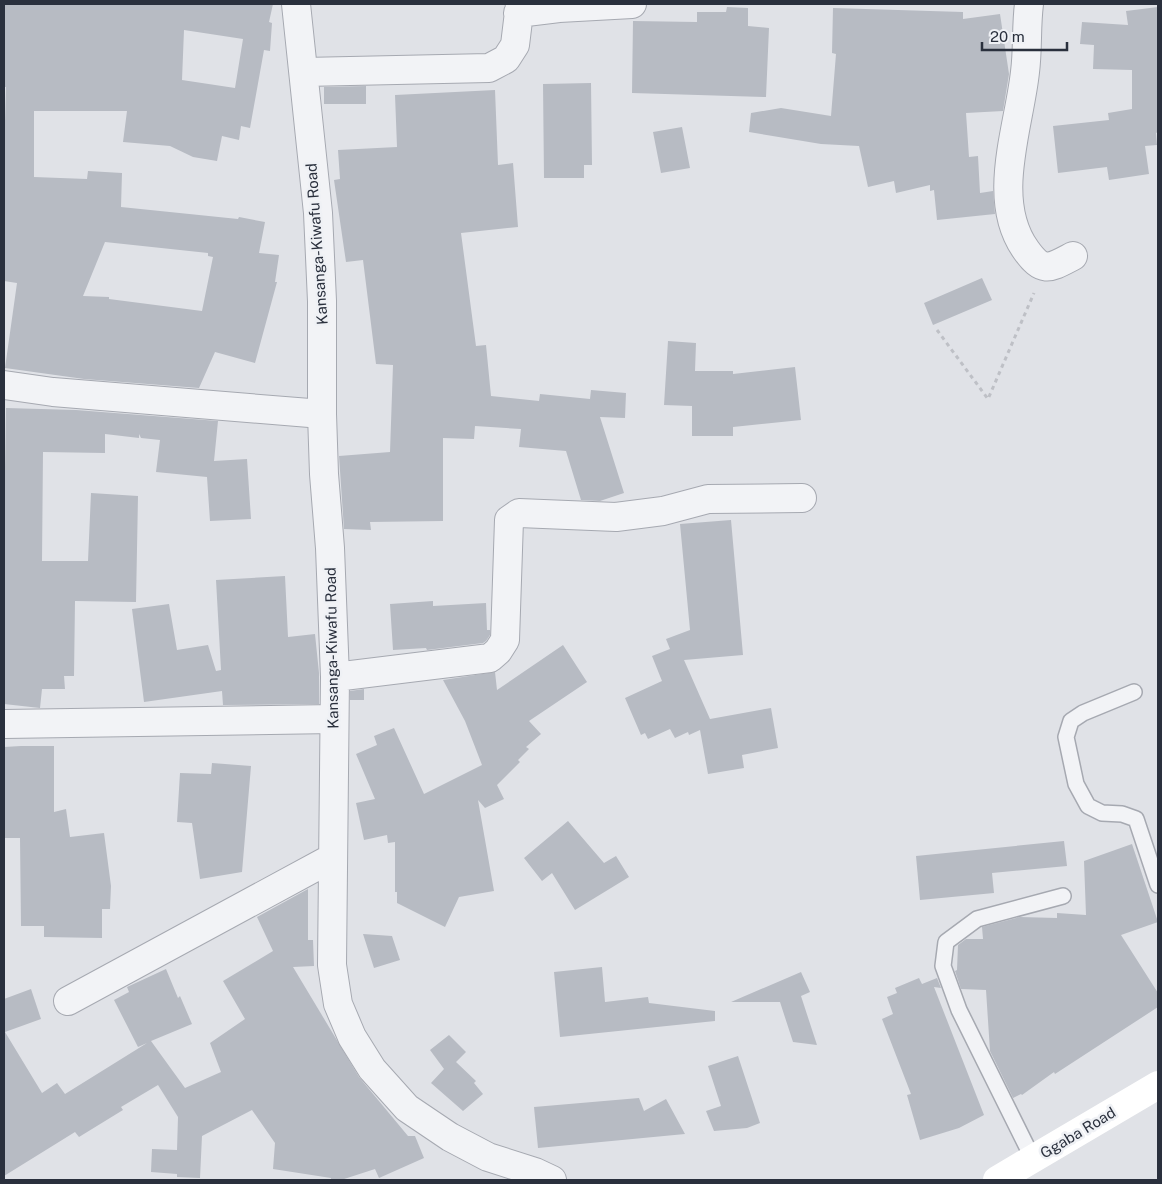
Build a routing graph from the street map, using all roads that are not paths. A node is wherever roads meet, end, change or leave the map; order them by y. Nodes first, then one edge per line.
1 (296, 4) edge
2 (632, 4) edge
3 (1029, 4) edge
4 (519, 8) edge
5 (304, 72) junction
6 (1073, 256) dead end
7 (4, 385) edge
8 (322, 414) junction
9 (802, 498) dead end
10 (335, 677) junction
11 (1134, 692) dead end
12 (334, 719) junction
13 (4, 724) edge
14 (332, 858) junction
15 (1158, 885) edge
16 (1063, 896) dead end
17 (68, 1001) dead end
18 (1158, 1085) edge
19 (1033, 1159) junction
20 (552, 1180) edge
21 (997, 1180) edge

1 - 5 street, Kansanga-Kiwafu Road
2 - 4 street
3 - 6 street
4 - 5 street
5 - 8 street, Kansanga-Kiwafu Road
7 - 8 street
8 - 10 street, Kansanga-Kiwafu Road
9 - 10 street
10 - 12 street, Kansanga-Kiwafu Road
11 - 15 lane
12 - 13 street
12 - 14 street, Kansanga-Kiwafu Road
14 - 17 street
14 - 20 street, Kansanga-Kiwafu Road
16 - 19 lane
18 - 19 main road, Ggaba Road
19 - 21 main road, Ggaba Road

